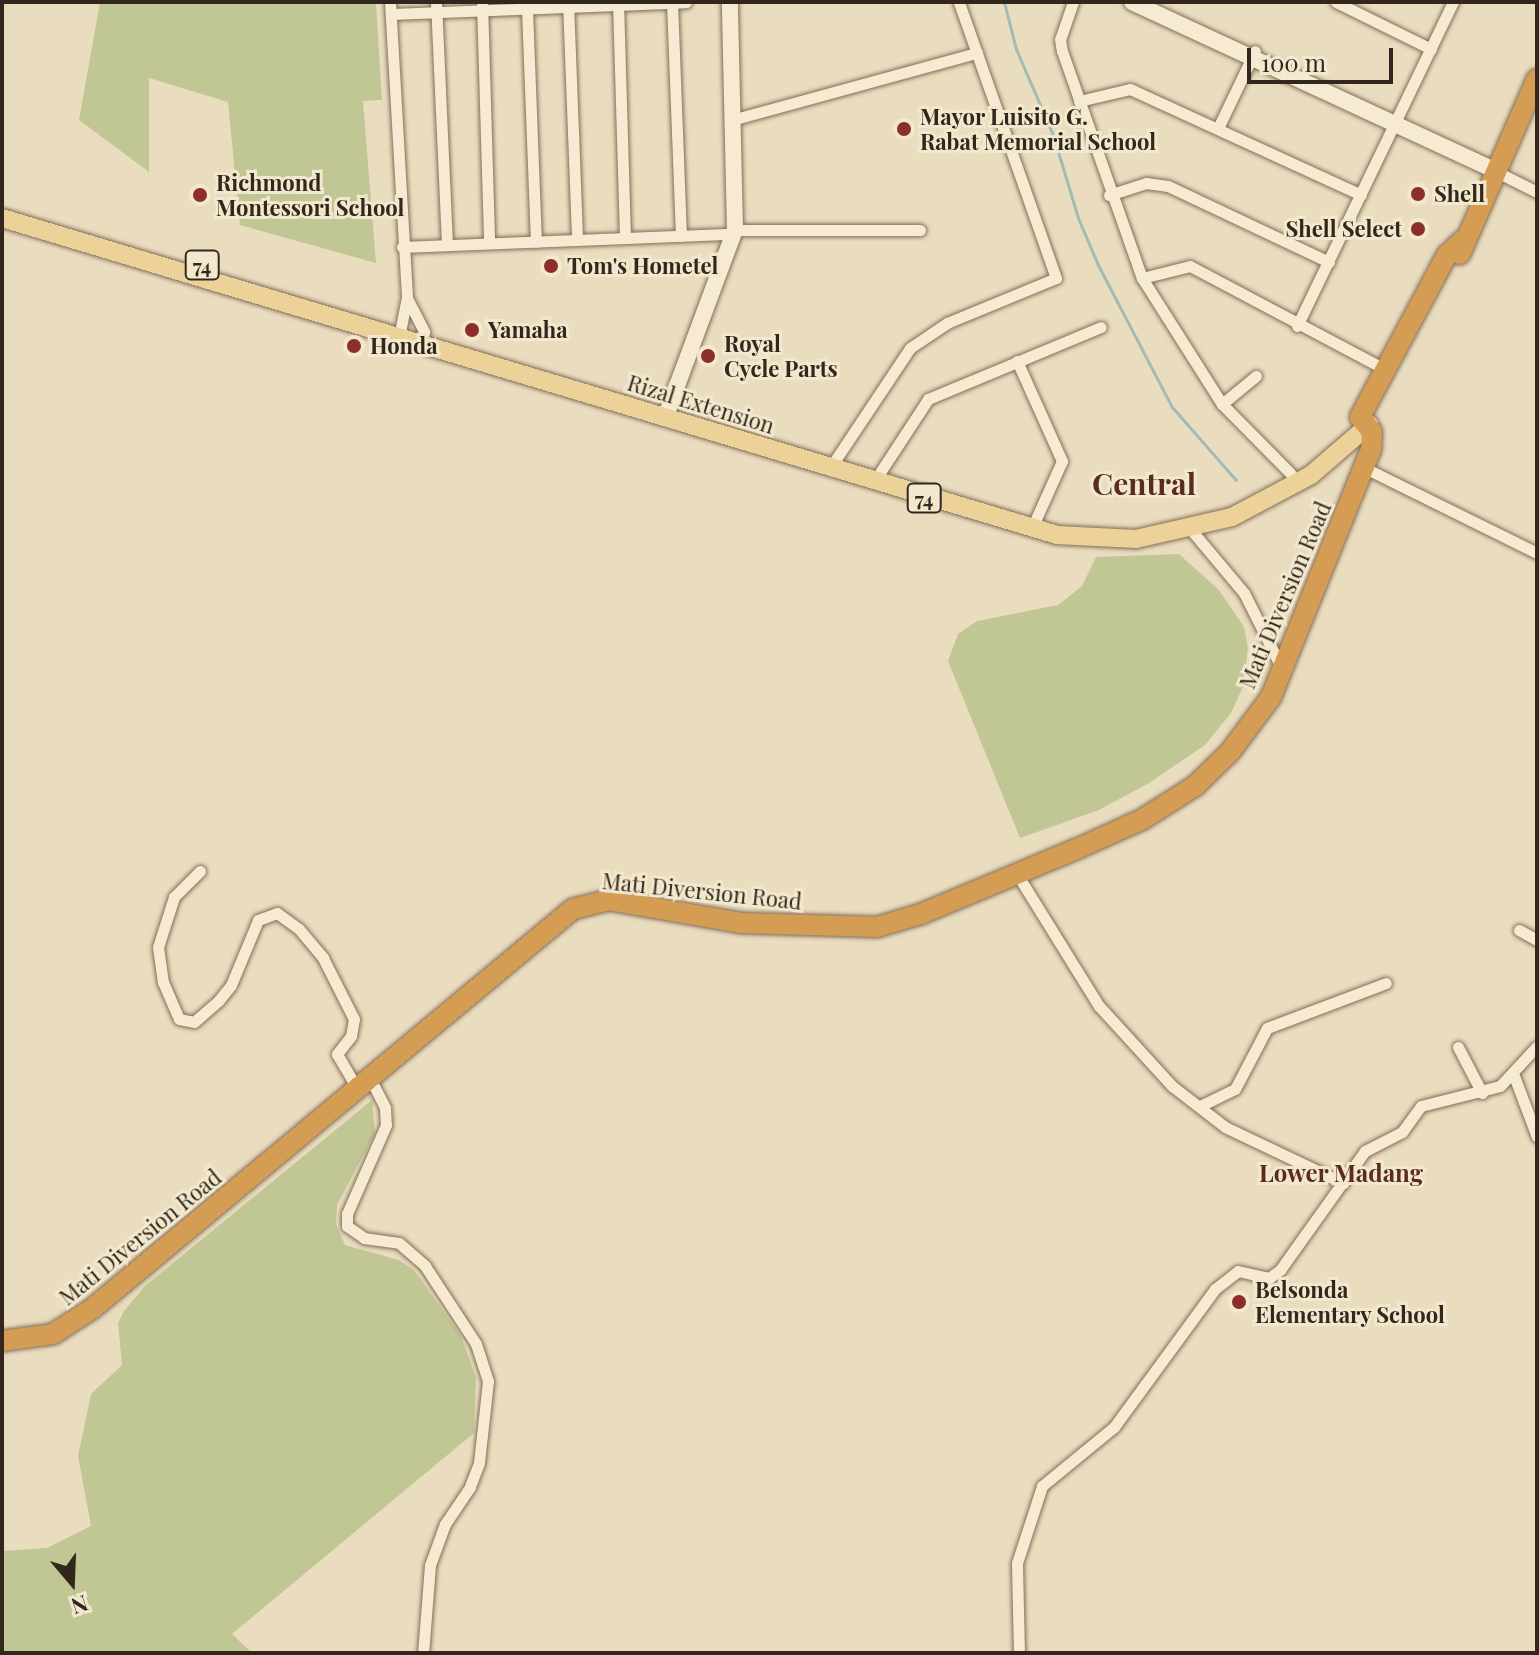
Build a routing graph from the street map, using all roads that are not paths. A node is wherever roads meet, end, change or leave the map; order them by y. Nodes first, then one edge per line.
1 (672, 2) edge
2 (686, 2) edge
3 (730, 2) edge
4 (959, 2) edge
5 (1073, 2) edge
6 (1132, 2) edge
7 (1154, 2) edge
8 (1336, 2) edge
9 (1453, 2) edge
10 (618, 3) edge
11 (568, 4) edge
12 (482, 6) edge
13 (437, 7) edge
14 (390, 8) edge
15 (527, 9) junction
16 (1431, 49) junction
17 (977, 53) junction
18 (1253, 55) junction
19 (1537, 79) edge
20 (1079, 101) junction
21 (735, 119) junction
22 (1396, 122) junction
23 (1219, 126) junction
24 (1487, 166) junction
25 (1537, 192) edge
26 (1109, 195) junction
27 (1361, 195) junction
28 (2, 205) edge
29 (2, 218) edge
30 (920, 230) dead end
31 (734, 232) junction
32 (681, 236) junction
33 (625, 238) junction
34 (577, 240) junction
35 (536, 242) junction
36 (489, 243) junction
37 (447, 245) junction
38 (402, 247) junction
39 (1329, 262) junction
40 (1142, 278) junction
41 (1438, 290) junction
42 (407, 297) junction
43 (1297, 326) junction
44 (1101, 327) dead end
45 (400, 331) junction
46 (423, 338) junction
47 (1017, 361) junction
48 (1389, 371) junction
49 (1256, 376) dead end
50 (1222, 404) junction
51 (667, 412) junction
52 (1364, 421) junction
53 (836, 459) junction
54 (1365, 468) junction
55 (879, 474) junction
56 (1291, 474) junction
57 (1033, 524) junction
58 (1187, 525) junction
59 (1537, 553) edge
60 (1283, 669) junction
61 (200, 871) dead end
62 (1017, 874) junction
63 (1519, 930) dead end
64 (1537, 940) edge
65 (1386, 983) dead end
66 (1537, 1046) edge
67 (1458, 1047) dead end
68 (1514, 1076) junction
69 (364, 1085) junction
70 (1482, 1093) junction
71 (1200, 1106) junction
72 (1537, 1137) edge
73 (1343, 1183) junction
74 (2, 1341) edge
75 (423, 1653) edge
76 (1019, 1653) edge

1 - 2 street
1 - 10 street
1 - 32 street
3 - 21 street
4 - 17 street
5 - 20 street
6 - 18 street
7 - 18 street
8 - 16 street
9 - 16 street
10 - 11 street
10 - 33 street
11 - 15 street
11 - 34 street
12 - 13 street
12 - 15 street
12 - 36 street
13 - 14 street
13 - 37 street
14 - 38 street
15 - 35 street
16 - 22 street
17 - 21 street
17 - 53 street
18 - 22 street
18 - 23 street
19 - 24 highway, 74
20 - 23 street
20 - 26 street
21 - 31 street
22 - 24 street
22 - 27 street
23 - 27 street
24 - 25 street
24 - 41 highway, 74
26 - 39 street
26 - 40 street
27 - 39 street
28 - 45 main road, Rizal Extension / 74
29 - 45 main road, Rizal Extension / 74
30 - 31 street
31 - 32 street
31 - 51 street
32 - 33 street
33 - 34 street
34 - 35 street
35 - 36 street
36 - 37 street
37 - 38 street
38 - 42 street
39 - 43 street
40 - 43 street
40 - 50 street
41 - 48 highway, 74
41 - 52 highway, 74
42 - 45 street
42 - 46 street
43 - 48 street
44 - 47 street
45 - 46 main road, Rizal Extension / 74
46 - 51 main road, Rizal Extension / 74
47 - 55 street
47 - 57 street
48 - 52 highway, 74
49 - 50 street
50 - 56 street
51 - 53 main road, Rizal Extension / 74
51 - 57 main road, Rizal Extension / 74
52 - 54 highway, Mati Diversion Road
52 - 56 main road, Rizal Extension / 74
52 - 58 main road, Rizal Extension / 74
53 - 55 main road, Rizal Extension / 74
54 - 59 street
54 - 60 highway, Mati Diversion Road
55 - 57 main road, Rizal Extension / 74
56 - 58 main road, Rizal Extension / 74
57 - 58 main road, Rizal Extension / 74
58 - 60 street
60 - 62 highway, Mati Diversion Road
61 - 69 street
62 - 69 highway, Mati Diversion Road
62 - 71 street
63 - 64 street
65 - 71 street
66 - 68 street
67 - 70 street
68 - 70 street
68 - 72 street
69 - 74 highway, Mati Diversion Road
69 - 75 street
70 - 73 street
71 - 73 street
73 - 76 street

